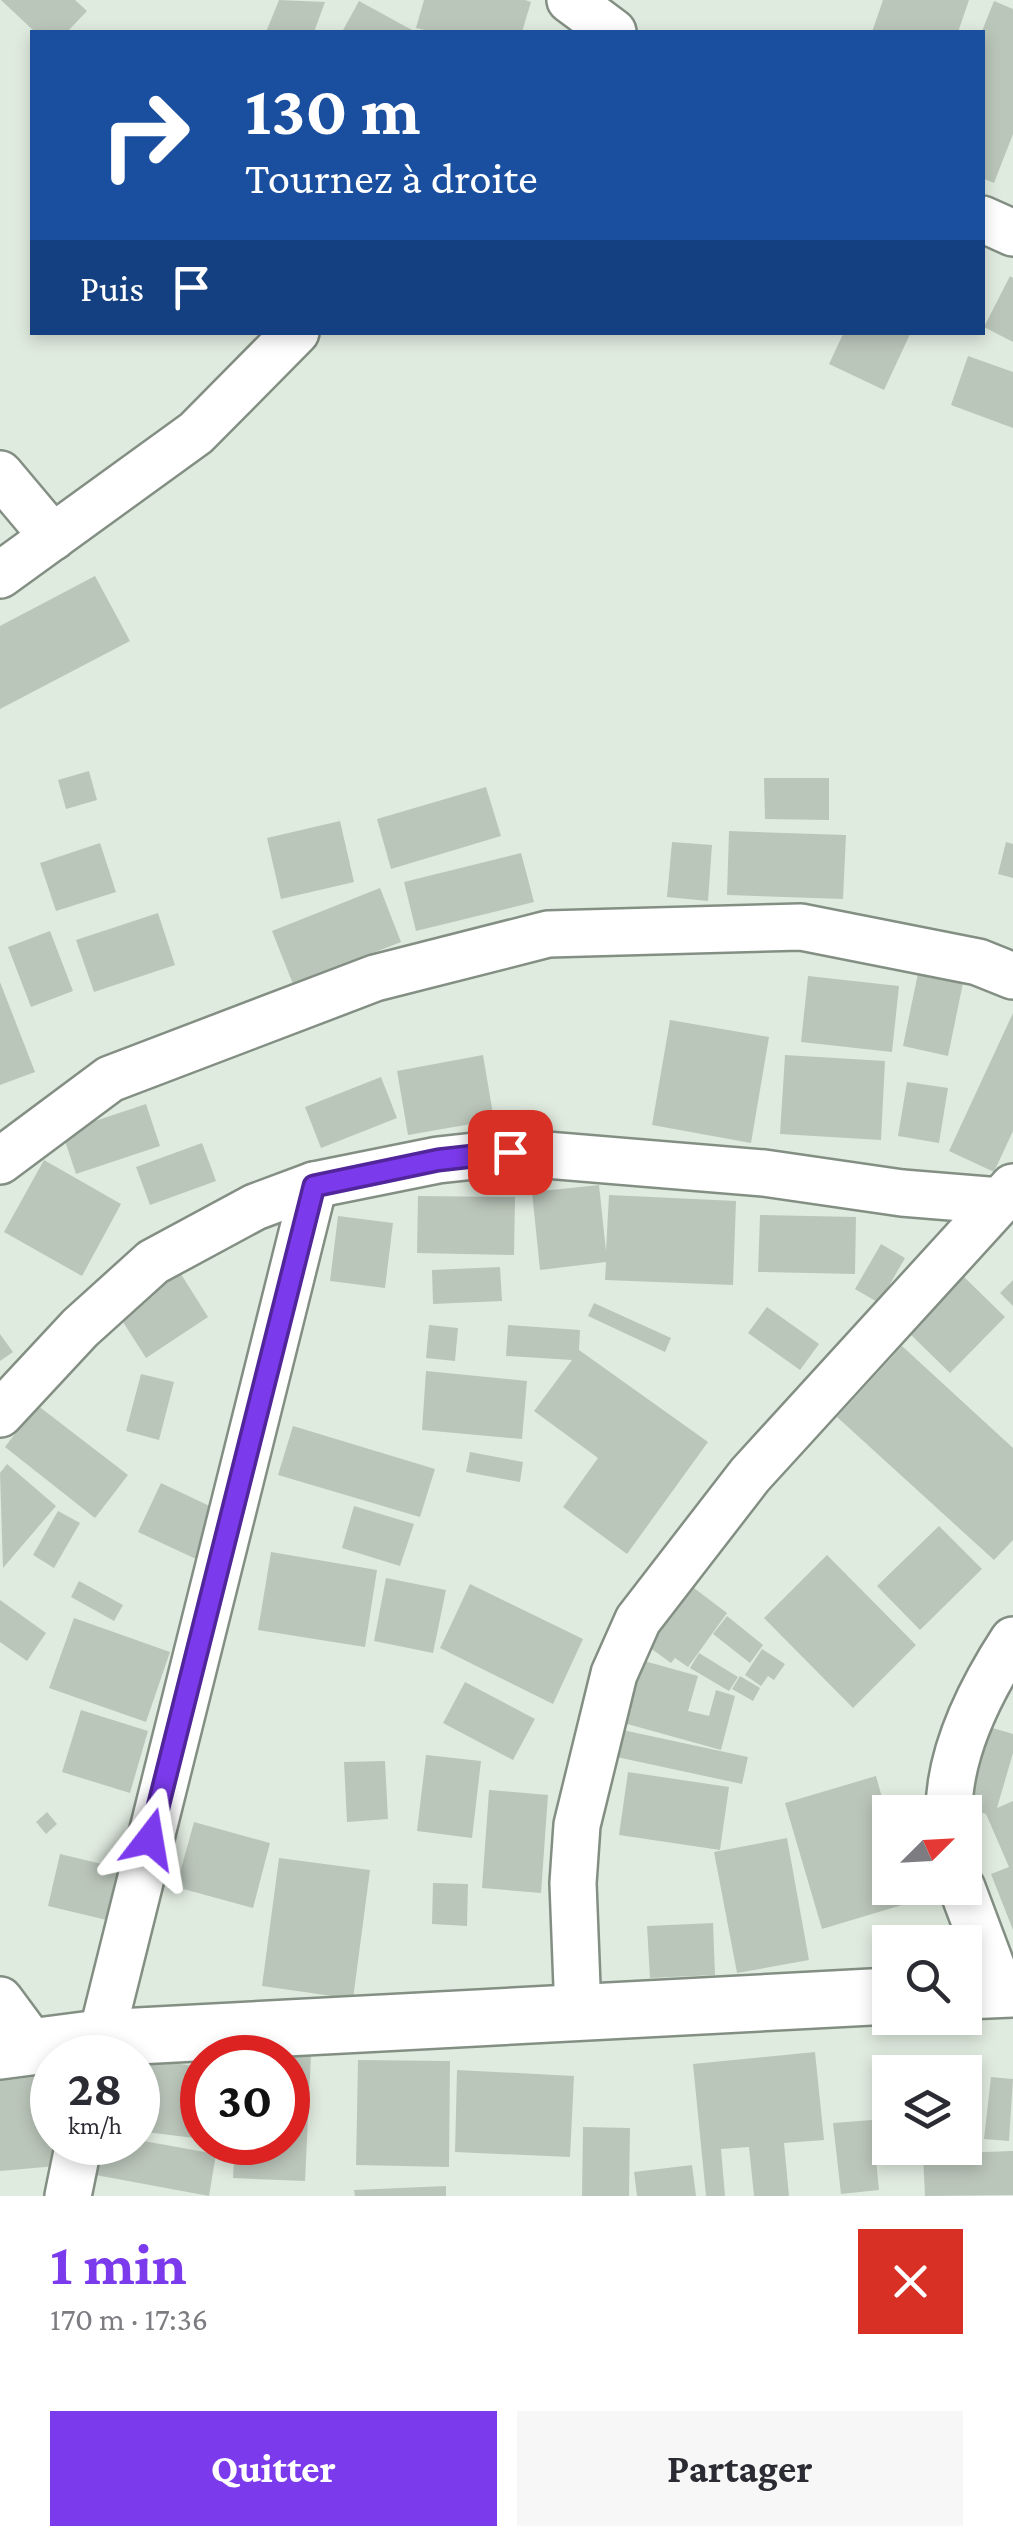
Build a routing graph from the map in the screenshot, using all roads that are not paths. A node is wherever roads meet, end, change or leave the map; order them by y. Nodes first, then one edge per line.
1 (985, 220) edge
2 (1013, 233) edge
3 (293, 335) edge
4 (0, 474) edge
5 (53, 537) junction
6 (0, 575) edge
7 (1013, 976) edge
8 (0, 1161) edge
9 (314, 1186) junction
10 (1006, 1194) edge
11 (0, 1414) edge
12 (1013, 1640) edge
13 (949, 1795) edge
14 (967, 1905) edge
15 (993, 1990) edge
16 (872, 1997) edge
17 (0, 2000) edge
18 (578, 2013) junction
19 (101, 2035) edge
20 (160, 2043) edge
21 (17, 2049) edge
22 (74, 2165) edge
23 (68, 2196) edge

1 - 2 street
3 - 5 street
4 - 5 street
5 - 6 street
7 - 8 street
9 - 10 street
9 - 11 street
9 - 19 street
10 - 18 street
12 - 13 street
14 - 15 street
16 - 18 main road
17 - 21 street
18 - 20 main road
22 - 23 street

